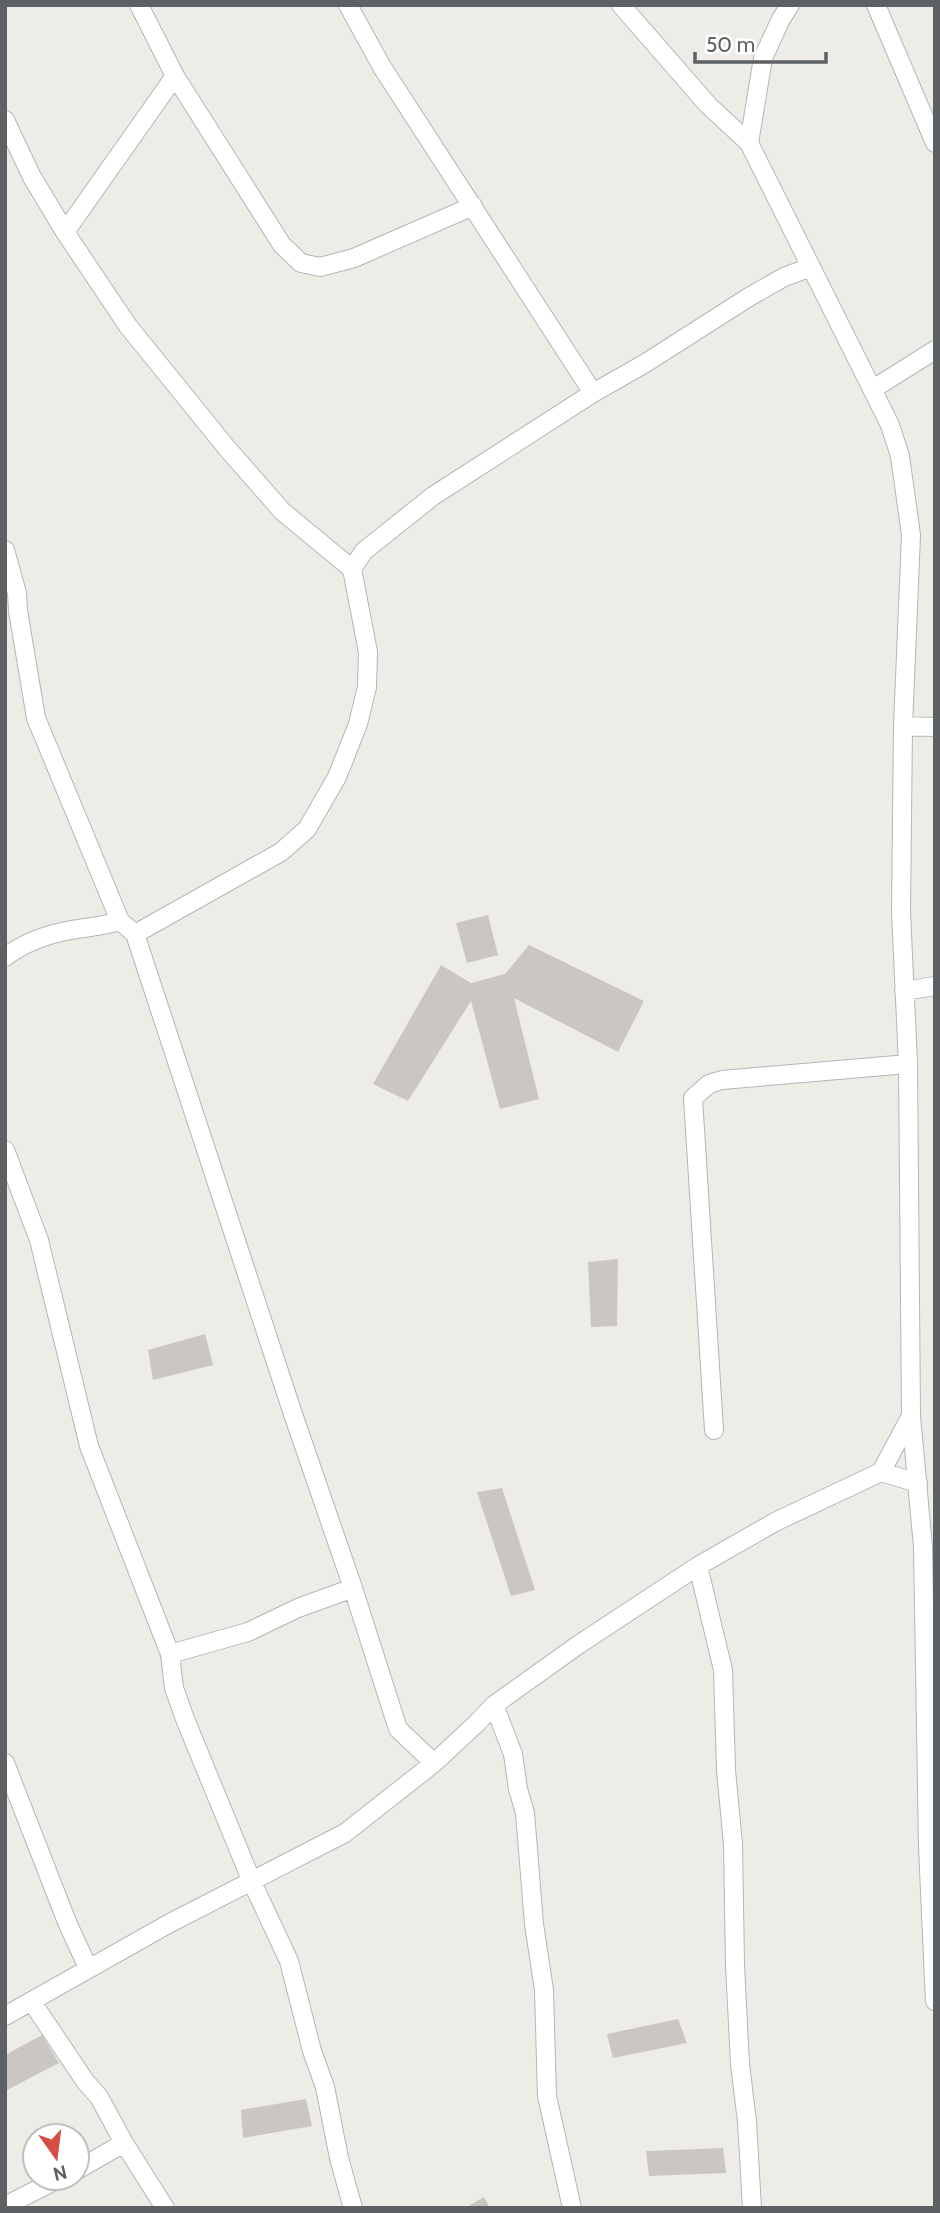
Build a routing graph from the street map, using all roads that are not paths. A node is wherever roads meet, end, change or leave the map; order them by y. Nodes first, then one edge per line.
1 (139, 5) edge
2 (348, 5) edge
3 (621, 5) edge
4 (790, 5) edge
5 (876, 5) edge
6 (175, 76) junction
7 (5, 120) edge
8 (749, 143) junction
9 (935, 143) edge
10 (473, 206) junction
11 (65, 232) junction
12 (811, 267) junction
13 (935, 350) edge
14 (873, 389) junction
15 (593, 393) junction
16 (5, 550) edge
17 (352, 569) junction
18 (12, 614) edge
19 (903, 726) junction
20 (935, 727) edge
21 (120, 920) junction
22 (135, 934) junction
23 (5, 957) edge
24 (935, 986) edge
25 (904, 991) junction
26 (908, 1064) junction
27 (5, 1150) edge
28 (911, 1416) junction
29 (714, 1430) dead end
30 (881, 1472) junction
31 (918, 1483) junction
32 (698, 1566) junction
33 (353, 1588) junction
34 (170, 1654) junction
35 (494, 1705) junction
36 (5, 1763) edge
37 (434, 1763) junction
38 (931, 1847) edge
39 (252, 1882) junction
40 (88, 1968) junction
41 (935, 2001) edge
42 (32, 2002) junction
43 (5, 2016) edge
44 (124, 2143) junction
45 (91, 2162) edge
46 (32, 2192) edge
47 (5, 2206) edge
48 (165, 2208) edge
49 (353, 2208) edge
50 (572, 2208) edge
51 (752, 2208) edge

1 - 6 street
2 - 10 street
3 - 8 street
4 - 8 street
5 - 9 street
6 - 10 street
6 - 11 street
7 - 11 street
8 - 12 street
10 - 15 street
11 - 17 street
12 - 14 street
12 - 15 street
13 - 14 street
14 - 19 street
15 - 17 street
16 - 18 street
17 - 22 street
18 - 21 street
19 - 20 street
19 - 25 street
21 - 22 street
21 - 23 street
22 - 33 street
24 - 25 street
25 - 26 street
26 - 28 street
26 - 29 street
27 - 34 street
28 - 30 street
28 - 31 street
30 - 31 street
30 - 32 street
31 - 38 street
32 - 35 street
32 - 51 street
33 - 34 street
33 - 37 street
34 - 39 street
35 - 37 street
35 - 50 street
36 - 40 street
37 - 39 street
38 - 41 street
39 - 40 street
39 - 49 street
40 - 42 street
42 - 43 street
42 - 44 street
44 - 45 street
44 - 48 street
46 - 47 street

